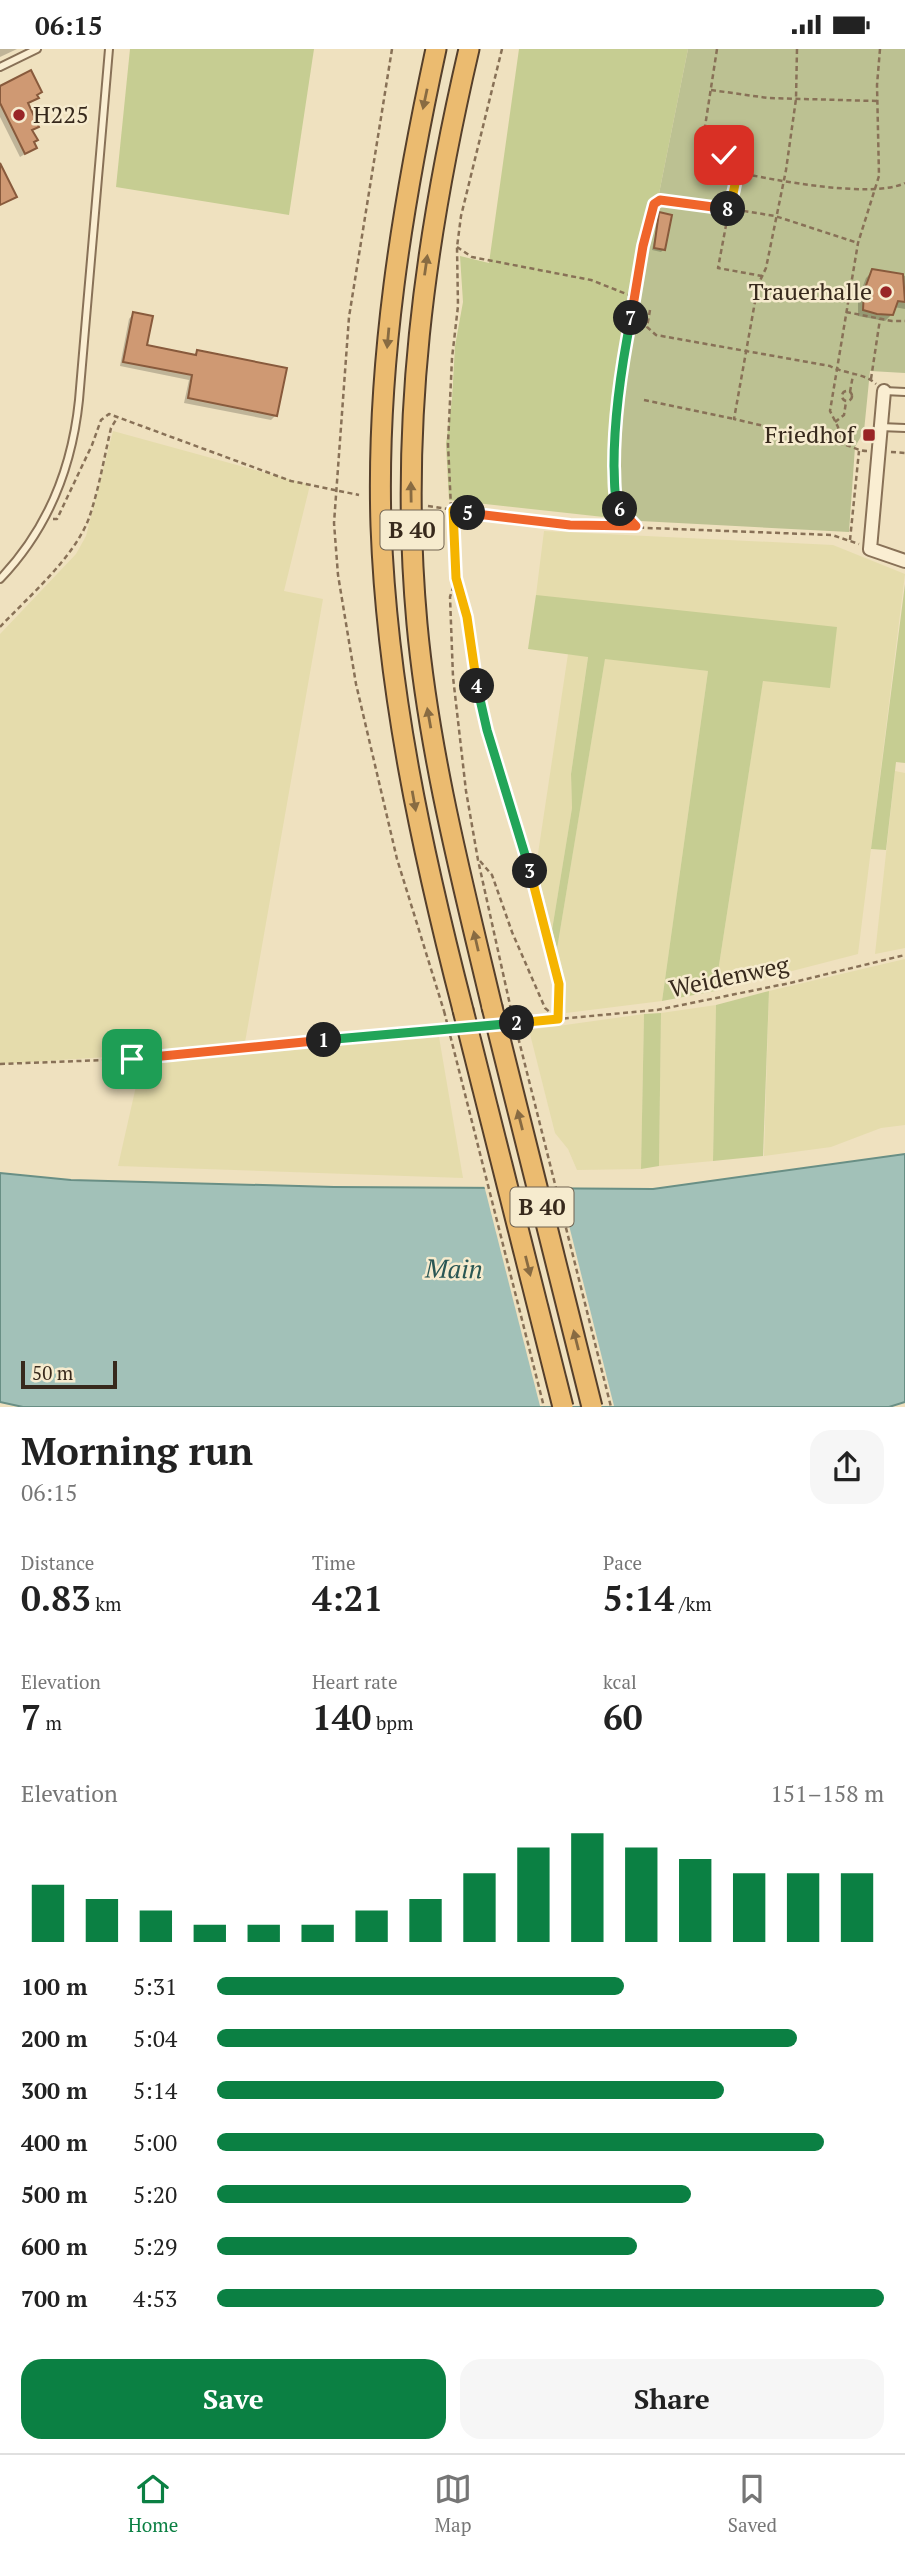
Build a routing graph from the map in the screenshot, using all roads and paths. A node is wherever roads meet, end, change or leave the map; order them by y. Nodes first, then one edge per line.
1 (37, 49) edge
2 (109, 49) edge
3 (392, 49) edge
4 (436, 49) edge
5 (469, 49) edge
6 (502, 49) edge
7 (717, 49) edge
8 (797, 49) edge
9 (880, 49) edge
10 (0, 67) edge
11 (711, 90) junction
12 (796, 99) junction
13 (877, 101) junction
14 (736, 171) junction
15 (782, 182) junction
16 (905, 183) edge
17 (875, 189) junction
18 (729, 209) junction
19 (775, 216) junction
20 (858, 243) junction
21 (457, 247) junction
22 (762, 276) junction
23 (635, 297) junction
24 (650, 310) dead end
25 (846, 312) junction
26 (880, 319) junction
27 (905, 321) edge
28 (746, 352) junction
29 (837, 370) junction
30 (853, 375) junction
31 (850, 391) junction
32 (884, 391) joint
33 (905, 392) edge
34 (833, 393) junction
35 (842, 395) junction
36 (644, 400) dead end
37 (846, 401) junction
38 (118, 417) junction
39 (734, 419) junction
40 (835, 422) junction
41 (880, 426) junction
42 (905, 428) edge
43 (841, 444) junction
44 (336, 489) junction
45 (359, 495) dead end
46 (428, 506) dead end
47 (453, 510) junction
48 (43, 521) junction
49 (636, 526) junction
50 (850, 540) junction
51 (870, 549) junction
52 (905, 561) edge
53 (456, 578) junction
54 (0, 579) edge
55 (0, 627) edge
56 (478, 860) junction
57 (905, 955) edge
58 (501, 1007) junction
59 (454, 1011) junction
60 (558, 1019) junction
61 (507, 1024) dead end
62 (452, 1028) dead end
63 (0, 1064) edge
64 (544, 1406) edge
65 (563, 1406) edge
66 (592, 1406) edge
67 (611, 1406) edge

1 - 10 lane
2 - 48 lane
3 - 44 path
4 -> 59 highway, B 40
58 -> 5 highway, B 40
6 - 21 path
7 - 11 path
8 - 12 path
9 - 13 path
11 - 12 path
11 - 14 path
12 - 13 path
12 - 15 path
13 - 17 path
14 - 15 path
14 - 18 path
15 - 17 path
15 - 19 path
16 - 17 path
17 - 20 path
18 - 19 path
18 - 22 path
18 - 23 path
19 - 20 path
19 - 22 path
20 - 25 path
21 - 23 path
21 - 47 path
22 - 28 path
23 - 49 path
24 - 28 path
25 - 26 path
25 - 29 path
26 - 27 path
26 - 30 path
28 - 29 path
28 - 39 path
29 - 30 path
29 - 34 path
30 - 31 path
31 - 35 path
31 - 37 path
32 - 33 lane
32 - 41 street
34 - 35 path
34 - 40 path
35 - 37 path
36 - 39 path
37 - 40 path
38 - 44 path
38 - 48 path
38 - 55 path
39 - 43 path
40 - 43 path
41 - 42 lane
41 - 51 street
43 - 50 path
44 - 45 path
44 - 59 path
46 - 47 path
47 - 49 path
47 - 53 path
48 - 54 lane
49 - 50 path
50 - 51 path
51 - 52 street
53 - 56 path
53 - 60 path
56 - 58 path
56 - 60 path
57 - 60 path, Weidenweg
66 -> 58 highway, B 40, bridge
58 - 67 path, bridge
59 - 64 path, bridge
59 -> 65 highway, B 40, bridge
60 - 61 path, Weidenweg
62 - 63 path

